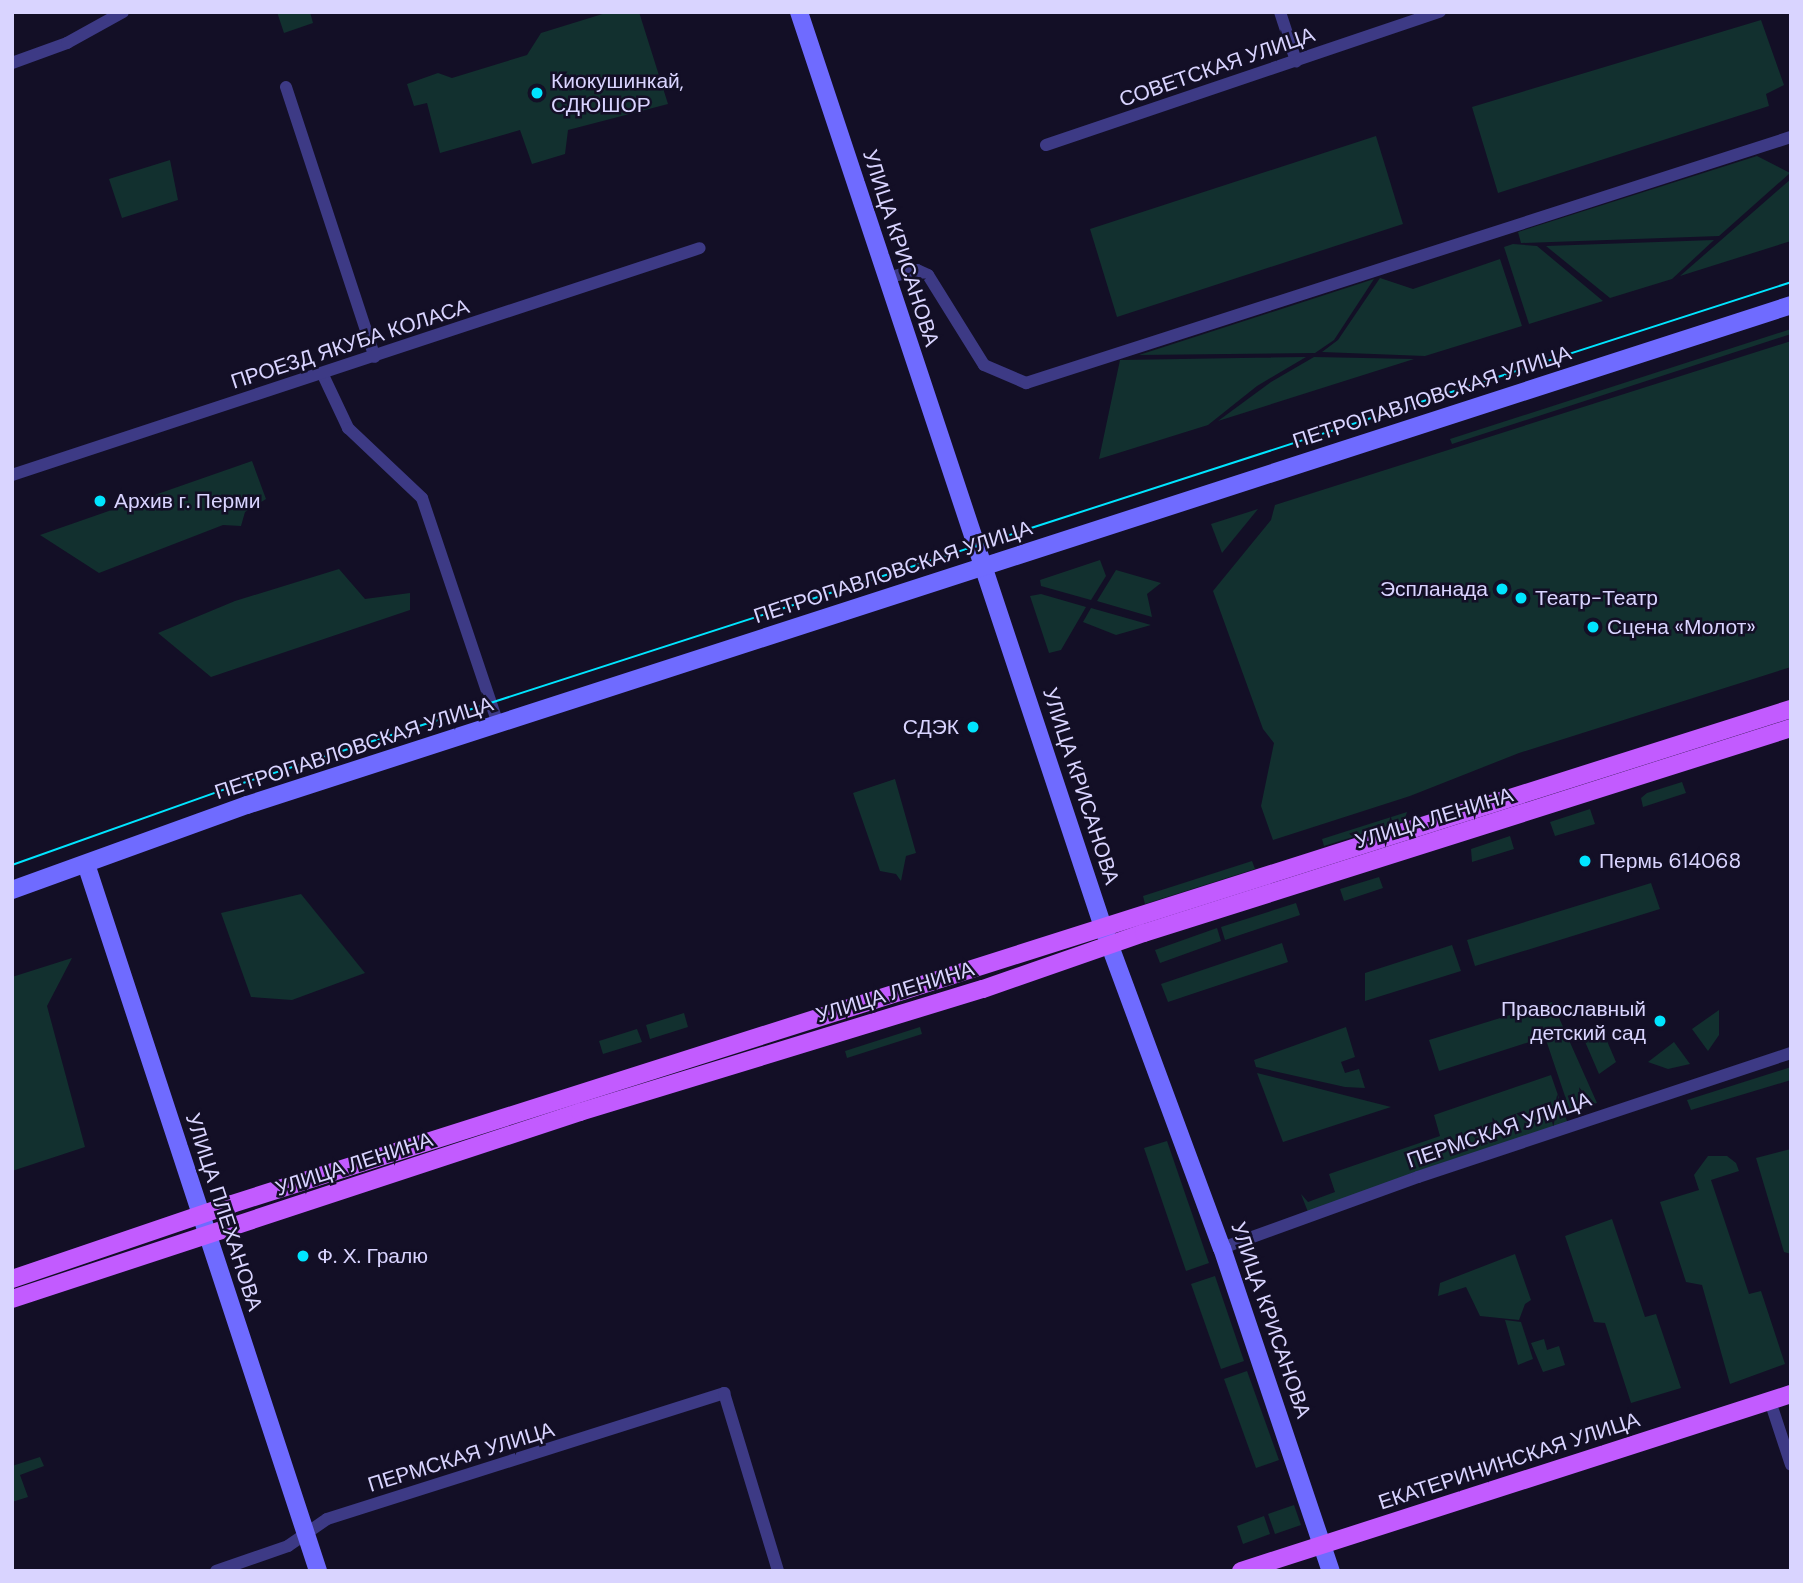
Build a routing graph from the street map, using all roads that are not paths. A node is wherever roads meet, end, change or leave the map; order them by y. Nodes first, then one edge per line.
1 (123, 12) edge
2 (799, 12) edge
3 (1280, 12) edge
4 (1440, 12) edge
5 (1296, 61) junction
6 (12, 63) edge
7 (286, 87) dead end
8 (1791, 138) edge
9 (1046, 145) dead end
10 (700, 248) dead end
11 (887, 278) junction
12 (1791, 305) edge
13 (375, 357) junction
14 (323, 375) junction
15 (12, 475) edge
16 (985, 567) junction
17 (1791, 709) edge
18 (498, 724) junction
19 (1791, 728) edge
20 (87, 867) junction
21 (12, 890) edge
22 (1103, 927) junction
23 (1110, 946) junction
24 (1791, 1053) edge
25 (203, 1217) junction
26 (209, 1237) junction
27 (1222, 1248) junction
28 (12, 1279) edge
29 (12, 1300) edge
30 (1791, 1394) edge
31 (1770, 1401) junction
32 (1791, 1465) edge
33 (306, 1533) junction
34 (1323, 1545) junction
35 (216, 1571) edge
36 (318, 1571) edge
37 (778, 1571) edge
38 (1241, 1571) edge
39 (1331, 1571) edge

1 - 6 street
2 - 11 main road, УЛИЦА КРИСАНОВА
3 - 5 street
4 - 5 street, СОВЕТСКАЯ УЛИЦА
5 - 9 street, СОВЕТСКАЯ УЛИЦА
7 - 13 street
8 - 11 street
10 - 13 street, ПРОЕЗД ЯКУБА КОЛАСА
11 - 16 main road, УЛИЦА КРИСАНОВА
12 - 16 main road, ПЕТРОПАВЛОВСКАЯ УЛИЦА
13 - 14 street, ПРОЕЗД ЯКУБА КОЛАСА
14 - 15 street, ПРОЕЗД ЯКУБА КОЛАСА
14 - 18 street
16 - 18 main road, ПЕТРОПАВЛОВСКАЯ УЛИЦА
16 - 22 main road, УЛИЦА КРИСАНОВА
17 - 22 main road, УЛИЦА ЛЕНИНА
18 - 20 main road, ПЕТРОПАВЛОВСКАЯ УЛИЦА
19 - 23 main road, УЛИЦА ЛЕНИНА
20 - 21 main road, ПЕТРОПАВЛОВСКАЯ УЛИЦА
20 - 25 main road, УЛИЦА ПЛЕХАНОВА
22 - 23 main road, УЛИЦА КРИСАНОВА
22 - 25 main road, УЛИЦА ЛЕНИНА
23 - 26 main road, УЛИЦА ЛЕНИНА
23 - 27 main road, УЛИЦА КРИСАНОВА
24 - 27 street, ПЕРМСКАЯ УЛИЦА
25 - 26 main road, УЛИЦА ПЛЕХАНОВА
25 - 28 main road, УЛИЦА ЛЕНИНА
26 - 29 main road, УЛИЦА ЛЕНИНА
26 - 33 main road, УЛИЦА ПЛЕХАНОВА
27 - 34 main road, УЛИЦА КРИСАНОВА
30 - 31 main road, ЕКАТЕРИНИНСКАЯ УЛИЦА
31 - 32 street
31 - 34 main road, ЕКАТЕРИНИНСКАЯ УЛИЦА
33 - 35 street, ПЕРМСКАЯ УЛИЦА
33 - 36 main road, УЛИЦА ПЛЕХАНОВА
33 - 37 street, ПЕРМСКАЯ УЛИЦА
34 - 38 main road, ЕКАТЕРИНИНСКАЯ УЛИЦА
34 - 39 main road, УЛИЦА КРИСАНОВА

